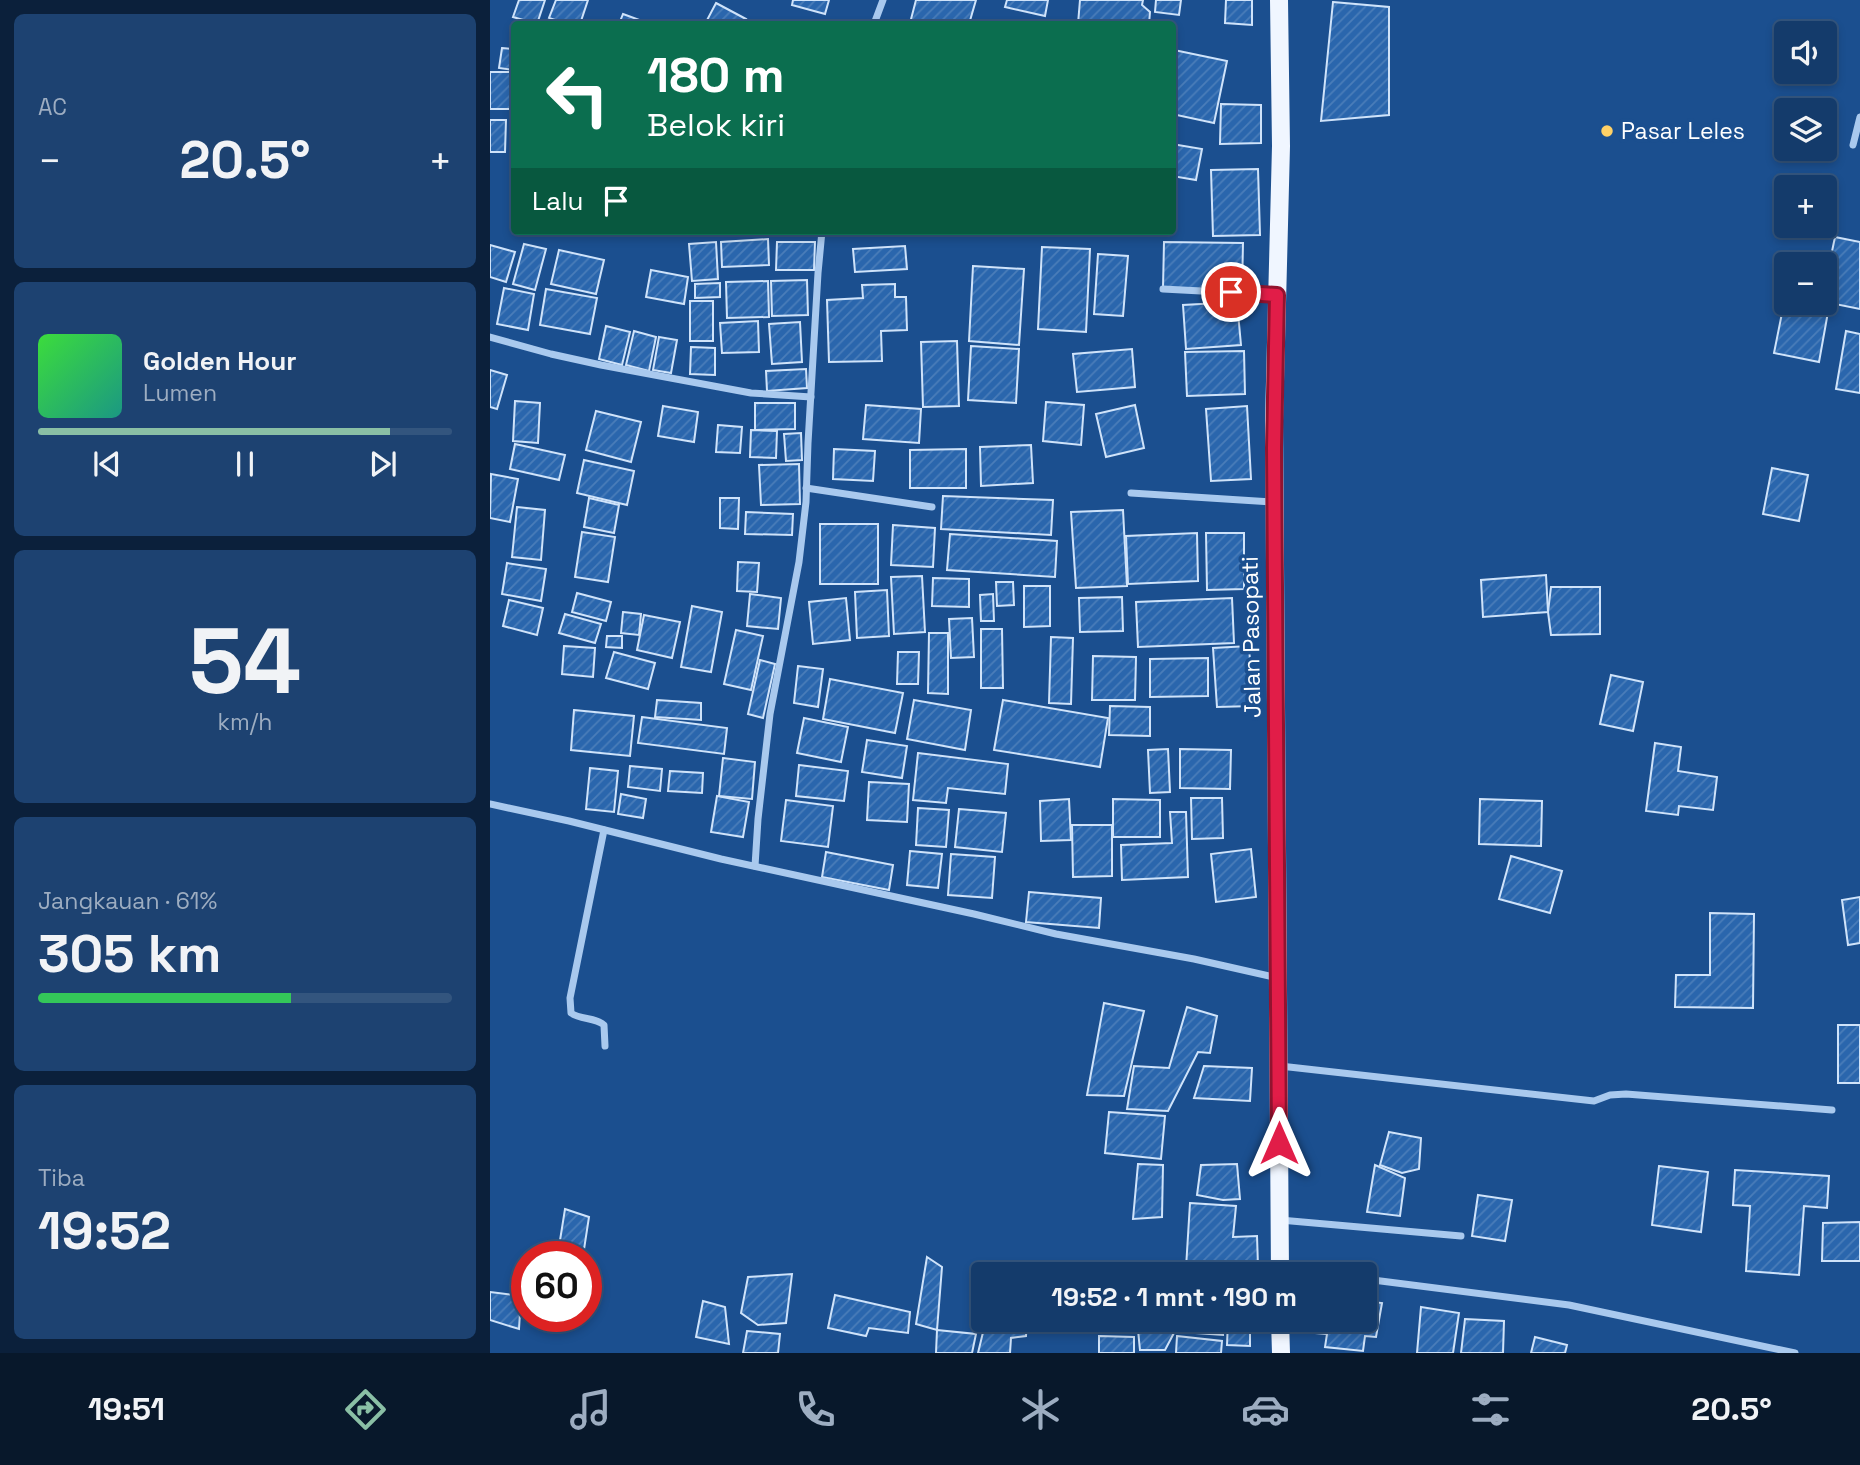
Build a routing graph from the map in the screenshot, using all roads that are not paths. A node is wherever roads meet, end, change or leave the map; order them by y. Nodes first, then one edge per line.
1 (883, 0) edge
2 (1279, 0) edge
3 (875, 21) edge
4 (1860, 117) edge
5 (1853, 145) dead end
6 (822, 235) edge
7 (1163, 289) dead end
8 (1277, 295) junction
9 (490, 337) edge
10 (811, 397) junction
11 (806, 488) junction
12 (1131, 493) dead end
13 (1274, 502) junction
14 (932, 507) dead end
15 (490, 804) edge
16 (604, 830) junction
17 (755, 866) junction
18 (1278, 978) junction
19 (606, 1046) dead end
20 (1279, 1066) junction
21 (1832, 1110) dead end
22 (1279, 1220) junction
23 (1461, 1236) dead end
24 (1280, 1262) edge
25 (1377, 1281) edge
26 (1280, 1332) edge
27 (1281, 1353) edge
28 (1795, 1353) edge

1 - 3 street
2 - 8 main road, Jalan Pasopati
4 - 5 street
6 - 10 street
7 - 8 street
8 - 13 main road, Jalan Pasopati
9 - 10 street
10 - 11 street
11 - 14 street
11 - 17 street
12 - 13 street
13 - 18 main road, Jalan Pasopati
15 - 16 street
16 - 17 street
16 - 19 street
17 - 18 street
18 - 20 main road, Jalan Pasopati
20 - 21 street
20 - 22 main road, Jalan Pasopati
22 - 23 street
22 - 24 main road, Jalan Pasopati
25 - 28 street
26 - 27 main road

